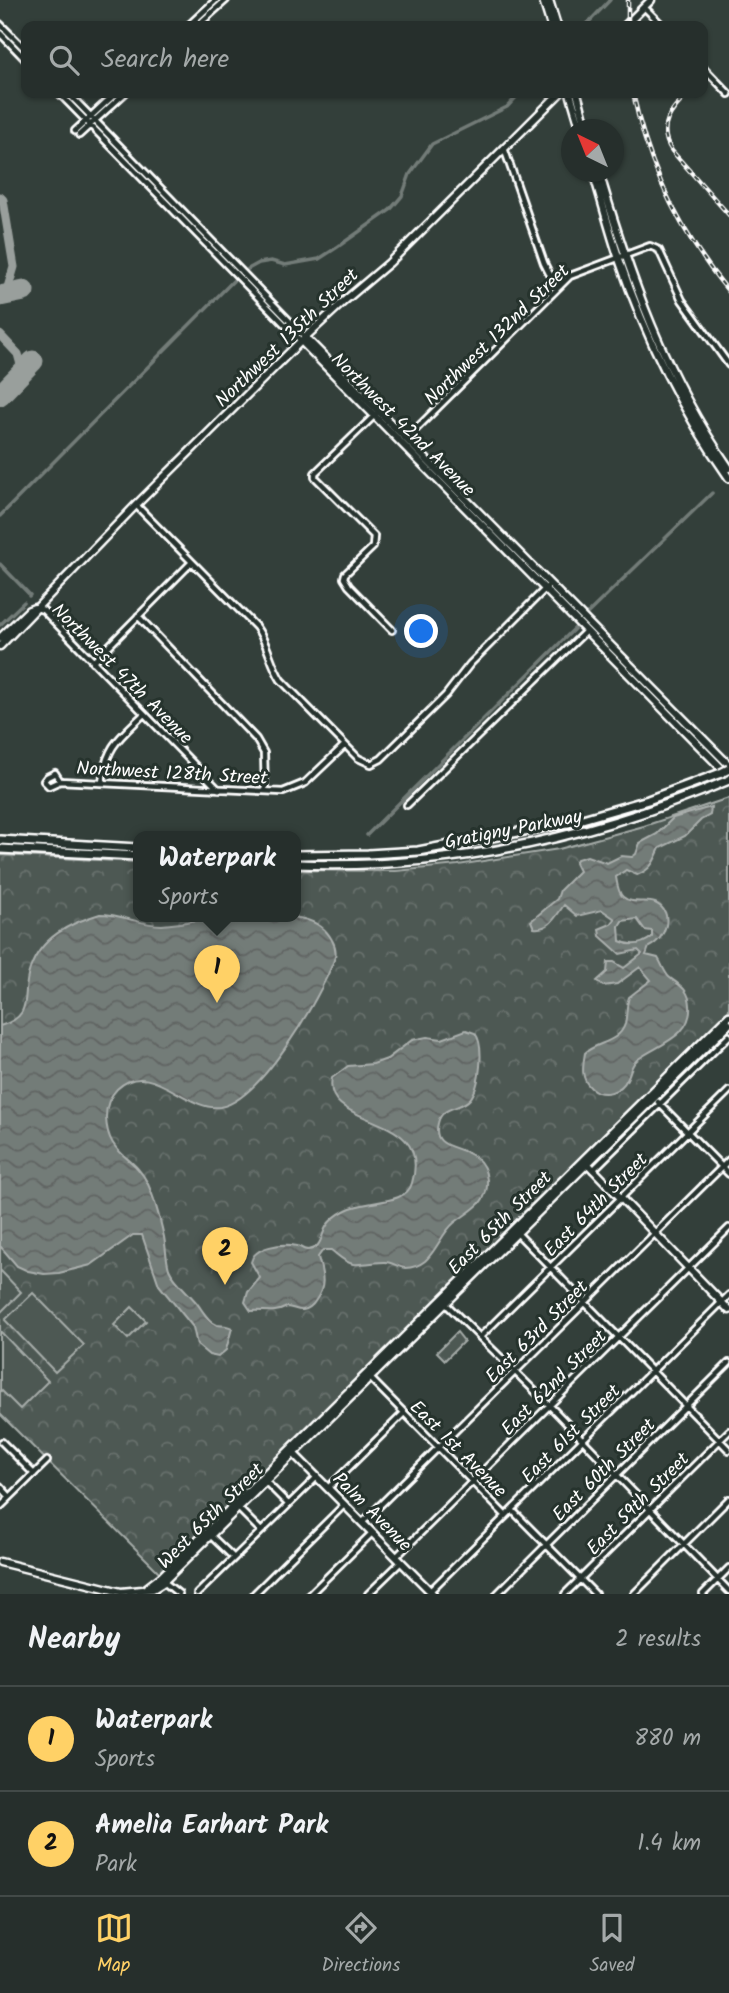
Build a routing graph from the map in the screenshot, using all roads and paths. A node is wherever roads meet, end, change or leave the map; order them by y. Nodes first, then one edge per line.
1 (216, 0) edge
2 (226, 0) edge
3 (543, 0) edge
4 (549, 0) edge
5 (651, 0) edge
6 (644, 7) junction
7 (193, 21) edge
8 (203, 21) edge
9 (549, 21) edge
10 (555, 21) edge
11 (630, 21) edge
12 (658, 21) edge
13 (0, 24) edge
14 (9, 33) junction
15 (2, 35) edge
16 (21, 45) edge
17 (21, 55) edge
18 (708, 72) edge
19 (729, 94) edge
20 (65, 98) edge
21 (72, 98) edge
22 (112, 98) edge
23 (119, 98) edge
24 (555, 98) edge
25 (571, 98) edge
26 (578, 98) edge
27 (578, 119) edge
28 (584, 119) edge
29 (91, 121) junction
30 (77, 133) dead end
31 (504, 148) junction
32 (596, 182) edge
33 (602, 182) edge
34 (166, 193) junction
35 (161, 198) junction
36 (621, 256) junction
37 (236, 270) junction
38 (560, 286) junction
39 (303, 339) junction
40 (729, 365) edge
41 (377, 413) junction
42 (405, 441) junction
43 (729, 468) edge
44 (729, 478) edge
45 (136, 505) junction
46 (192, 562) junction
47 (547, 586) junction
48 (36, 607) junction
49 (138, 616) junction
50 (392, 629) dead end
51 (586, 631) junction
52 (0, 638) edge
53 (0, 646) edge
54 (93, 662) junction
55 (638, 673) junction
56 (632, 678) junction
57 (144, 713) junction
58 (689, 730) junction
59 (345, 745) junction
60 (728, 774) edge
61 (63, 781) dead end
62 (102, 783) junction
63 (219, 789) junction
64 (265, 791) junction
65 (407, 805) dead end
66 (0, 840) edge
67 (133, 848) edge
68 (0, 849) edge
69 (301, 855) edge
70 (133, 856) edge
71 (301, 864) edge
72 (729, 1017) edge
73 (729, 1024) edge
74 (720, 1030) junction
75 (728, 1038) edge
76 (729, 1091) edge
77 (655, 1099) junction
78 (688, 1132) junction
79 (729, 1160) edge
80 (586, 1162) junction
81 (722, 1167) junction
82 (593, 1170) junction
83 (729, 1174) edge
84 (621, 1198) junction
85 (729, 1228) edge
86 (515, 1232) junction
87 (654, 1233) junction
88 (550, 1268) junction
89 (688, 1268) junction
90 (729, 1295) edge
91 (444, 1302) junction
92 (584, 1303) junction
93 (722, 1303) junction
94 (729, 1310) edge
95 (480, 1337) junction
96 (618, 1337) junction
97 (729, 1363) edge
98 (514, 1372) junction
99 (652, 1372) junction
100 (369, 1378) junction
101 (550, 1406) junction
102 (686, 1406) junction
103 (404, 1413) junction
104 (729, 1431) edge
105 (582, 1441) junction
106 (720, 1441) junction
107 (1, 1442) edge
108 (438, 1448) junction
109 (729, 1450) edge
110 (292, 1452) junction
111 (47, 1461) dead end
112 (34, 1474) junction
113 (616, 1475) junction
114 (317, 1477) junction
115 (266, 1482) junction
116 (472, 1482) junction
117 (0, 1486) edge
118 (328, 1488) junction
119 (10, 1497) junction
120 (729, 1499) edge
121 (288, 1504) junction
122 (344, 1505) junction
123 (0, 1507) edge
124 (236, 1507) junction
125 (650, 1509) junction
126 (512, 1510) junction
127 (506, 1516) junction
128 (362, 1523) junction
129 (261, 1531) junction
130 (372, 1533) junction
131 (209, 1534) junction
132 (684, 1544) junction
133 (546, 1545) junction
134 (234, 1558) junction
135 (398, 1559) junction
136 (0, 1562) edge
137 (729, 1568) edge
138 (580, 1579) junction
139 (718, 1579) junction
140 (166, 1580) junction
141 (430, 1591) edge
142 (729, 1591) edge
143 (143, 1592) edge
144 (133, 1593) edge
145 (179, 1594) edge
146 (197, 1594) edge
147 (254, 1594) edge
148 (310, 1594) edge
149 (368, 1594) edge
150 (421, 1594) edge
151 (497, 1594) edge
152 (565, 1594) edge
153 (595, 1594) edge
154 (634, 1594) edge
155 (703, 1594) edge

1 - 7 street
2 - 8 street
3 - 9 main road
4 - 10 main road
5 - 6 main road
6 - 11 main road
6 - 12 street
13 - 14 street
14 - 15 street
14 - 16 street
15 - 17 street
18 - 19 street
20 - 29 street, Northwest 42nd Avenue
21 - 29 street, Northwest 42nd Avenue
22 - 29 street
23 - 29 street
24 - 31 main road, Northwest 135th Street
25 - 27 main road
26 - 28 main road
29 - 30 street
29 - 34 street, Northwest 42nd Avenue
29 - 35 street, Northwest 42nd Avenue
31 - 38 street
31 - 39 main road, Northwest 135th Street
32 - 36 main road
33 - 36 main road
34 - 35 street
34 - 37 street, Northwest 42nd Avenue
35 - 37 street, Northwest 42nd Avenue
36 - 38 street, Northwest 132nd Street
36 - 40 street, Northwest 132nd Street
36 - 43 main road
36 - 44 main road
37 - 39 street, Northwest 42nd Avenue
38 - 42 street, Northwest 132nd Street
39 - 41 main road, Northwest 42nd Avenue
39 - 45 main road, Northwest 135th Street
41 - 42 main road, Northwest 42nd Avenue
41 - 50 street
42 - 47 main road, Northwest 42nd Avenue
45 - 46 street
45 - 48 main road, Northwest 135th Street
46 - 49 street
46 - 59 street
47 - 51 main road, Northwest 42nd Avenue
47 - 55 main road, Northwest 42nd Avenue
47 - 59 street
48 - 52 main road, Northwest 135th Street
48 - 53 main road, Northwest 135th Street
48 - 54 street, Northwest 47th Avenue
49 - 54 street
49 - 64 street
51 - 56 main road, Northwest 42nd Avenue
51 - 65 street
54 - 57 street, Northwest 47th Avenue
55 - 56 main road
55 - 58 main road, Northwest 42nd Avenue
56 - 58 main road, Northwest 42nd Avenue
57 - 62 street
57 - 63 street, Northwest 47th Avenue
58 - 60 main road, Northwest 42nd Avenue
58 - 60 main road, Northwest 42nd Avenue
59 - 64 street, Northwest 128th Street
60 - 69 highway, Gratigny Parkway
60 - 71 highway, Gratigny Parkway
61 - 62 street, Northwest 128th Street
62 - 63 street, Northwest 128th Street
63 - 64 street, Northwest 128th Street
66 - 67 highway
68 - 70 highway
72 - 74 main road, East 65th Street
73 - 74 main road, East 65th Street
74 - 75 street
74 - 77 main road, East 65th Street
75 - 77 street
76 - 78 street, East 64th Street
77 - 78 street
77 - 80 main road, East 65th Street
77 - 82 street
78 - 81 street
78 - 84 street, East 64th Street
79 - 81 street, East 63rd Street
80 - 82 main road
80 - 86 main road, East 65th Street
81 - 83 street
81 - 87 street, East 63rd Street
82 - 84 main road
84 - 87 main road
84 - 88 street, East 64th Street
85 - 89 street, East 62nd Street
86 - 88 street
86 - 91 main road, East 65th Street
87 - 89 main road
87 - 92 street, East 63rd Street
88 - 92 street
88 - 95 street, East 64th Street
89 - 93 main road
89 - 96 street, East 62nd Street
90 - 93 street, East 61st Street
91 - 95 street
91 - 100 main road, East 65th Street
92 - 96 street
92 - 98 street, East 63rd Street
93 - 94 main road
93 - 99 street, East 61st Street
95 - 98 street
96 - 99 street
96 - 101 street, East 62nd Street
97 - 102 street, East 60th Street
98 - 101 street
98 - 108 street, East 63rd Street
99 - 102 street
99 - 105 street, East 61st Street
100 - 103 street, East 1st Avenue
100 - 110 main road, East 65th Street
101 - 105 street
101 - 116 street, East 62nd Street
102 - 106 street
102 - 113 street, East 60th Street
103 - 108 street, East 1st Avenue
103 - 118 street
104 - 106 street, East 59th Street
105 - 113 street
105 - 126 street, East 61st Street
106 - 109 street
106 - 125 street, East 59th Street
107 - 112 street
108 - 116 street, East 1st Avenue
108 - 128 street, East 63rd Street
110 - 114 main road, Palm Avenue
110 - 115 main road, West 65th Street
110 - 124 main road, West 65th Street
111 - 112 street
112 - 119 street
113 - 125 street
113 - 133 street, East 60th Street
114 - 118 main road, Palm Avenue
114 - 121 street
115 - 121 street
115 - 124 main road, West 65th Street
116 - 127 street, East 1st Avenue
116 - 135 street, East 62nd Street
117 - 119 street
118 - 122 main road, Palm Avenue
119 - 123 street
120 - 132 street
121 - 129 street
122 - 128 main road, Palm Avenue
122 - 147 street
124 - 129 street
124 - 131 main road, West 65th Street
125 - 132 street
125 - 138 street, East 59th Street
126 - 127 street, East 61st Street
126 - 133 street, East 1st Avenue
127 - 141 street, East 61st Street
128 - 130 main road, Palm Avenue
129 - 134 street
130 - 135 main road, Palm Avenue
130 - 148 street
131 - 134 street
131 - 140 main road, West 65th Street
131 - 143 main road, West 65th Street
132 - 139 street
132 - 154 street
133 - 138 street, East 1st Avenue
133 - 151 street, East 60th Street
134 - 146 street
135 - 141 main road, Palm Avenue
135 - 149 street, East 62nd Street
136 - 144 main road
137 - 139 street
138 - 152 street, East 59th Street
138 - 153 street, East 1st Avenue
139 - 142 street
139 - 155 street
140 - 143 main road, West 65th Street
140 - 145 street
141 - 150 street, East 61st Street
143 - 144 main road

